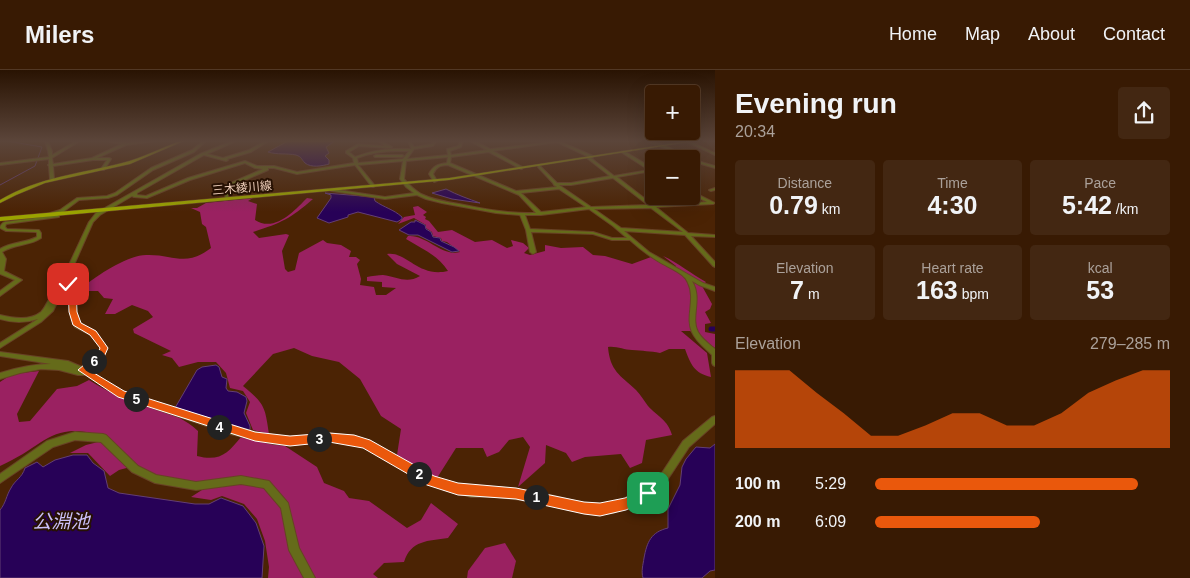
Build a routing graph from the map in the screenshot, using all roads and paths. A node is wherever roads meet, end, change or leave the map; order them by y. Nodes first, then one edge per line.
1 (356, 164) edge
2 (50, 165) edge
3 (106, 165) edge
4 (119, 165) edge
5 (162, 165) edge
6 (185, 165) edge
7 (236, 165) edge
8 (251, 165) edge
9 (351, 165) edge
10 (404, 165) edge
11 (442, 165) edge
12 (451, 165) edge
13 (515, 165) edge
14 (546, 165) edge
15 (600, 165) edge
16 (539, 166) junction
17 (256, 167) junction
18 (521, 168) junction
19 (103, 169) junction
20 (645, 172) edge
21 (476, 176) junction
22 (614, 177) junction
23 (52, 179) junction
24 (435, 181) junction
25 (405, 184) junction
26 (555, 184) junction
27 (373, 186) junction
28 (560, 188) junction
29 (141, 189) junction
30 (332, 190) junction
31 (515, 192) junction
32 (417, 194) junction
33 (700, 197) edge
34 (226, 199) junction
35 (0, 202) edge
36 (714, 204) edge
37 (652, 206) junction
38 (589, 208) junction
39 (104, 210) junction
40 (539, 213) junction
41 (61, 214) junction
42 (522, 214) junction
43 (39, 216) junction
44 (0, 219) edge
45 (620, 229) junction
46 (528, 230) junction
47 (687, 234) junction
48 (715, 236) edge
49 (632, 239) junction
50 (0, 252) edge
51 (533, 252) dead end
52 (715, 265) edge
53 (684, 274) junction
54 (62, 284) junction
55 (715, 289) edge
56 (0, 294) edge
57 (0, 317) edge
58 (0, 346) edge
59 (0, 354) edge
60 (715, 354) edge
61 (715, 363) edge
62 (85, 371) junction
63 (0, 376) edge
64 (715, 419) edge
65 (0, 479) edge
66 (310, 578) edge

1 - 27 street
2 - 23 street
3 - 19 street
4 - 19 main road
5 - 43 street
6 - 29 street
7 - 29 street
8 - 17 street
9 - 17 street
10 - 25 street
11 - 24 street
12 - 21 street
13 - 18 street
14 - 16 main road, 三木綾川線
15 - 22 street
16 - 18 main road, 三木綾川線
16 - 26 street
17 - 34 street
18 - 21 main road, 三木綾川線
19 - 23 main road
20 - 22 street
21 - 24 main road, 三木綾川線
21 - 31 street
22 - 26 street
22 - 37 street
23 - 35 main road
24 - 25 main road, 三木綾川線
25 - 27 main road, 三木綾川線
25 - 32 street
26 - 28 street
27 - 30 main road, 三木綾川線
28 - 31 street
28 - 38 street
29 - 39 street
30 - 32 street
30 - 34 main road, 三木綾川線
31 - 40 street
32 - 42 street
33 - 36 street
34 - 39 main road, 三木綾川線
36 - 37 street
37 - 38 street
37 - 47 street
38 - 40 street
38 - 45 street
39 - 41 main road, 三木綾川線
39 - 54 street
40 - 42 street
41 - 43 main road, 三木綾川線
41 - 50 street
42 - 46 street
43 - 44 main road, 三木綾川線
45 - 47 street
45 - 49 street
46 - 49 street
46 - 51 street
47 - 48 street
47 - 52 street
49 - 53 street
50 - 56 street
53 - 55 street
53 - 60 street
54 - 57 street
54 - 58 street
54 - 62 street
59 - 62 street
60 - 61 street
62 - 63 street
62 - 64 street
65 - 66 street

